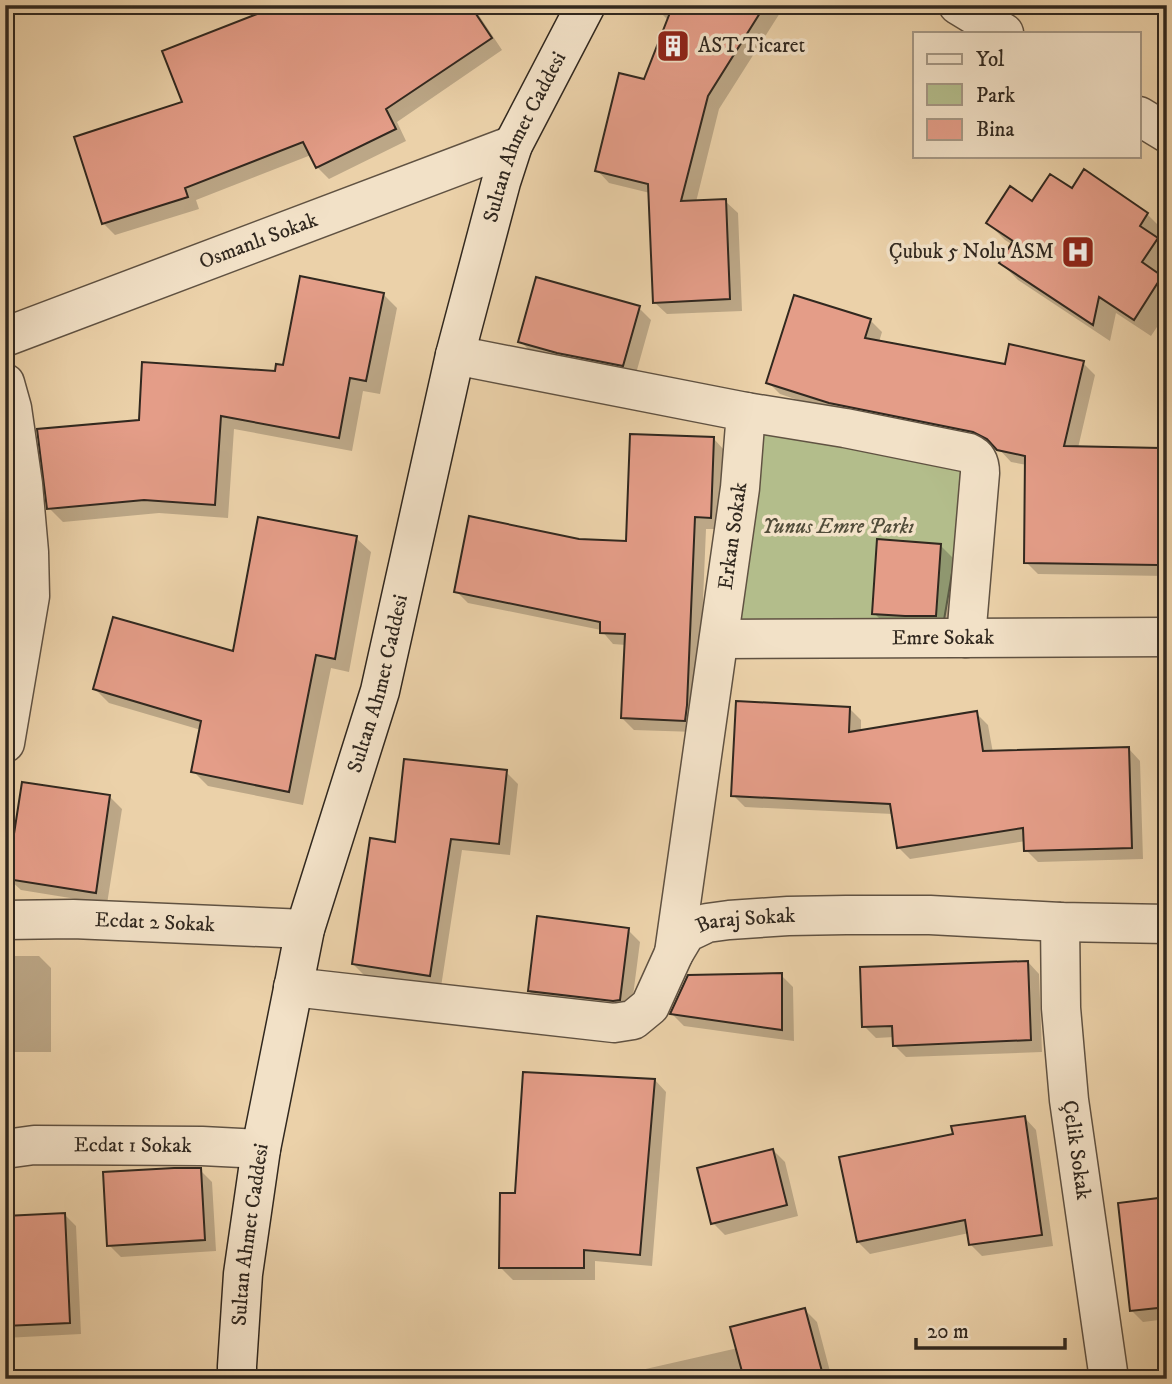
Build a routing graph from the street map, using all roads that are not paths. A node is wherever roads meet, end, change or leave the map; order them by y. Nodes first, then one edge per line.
1 (586, 5) edge
2 (958, 5) edge
3 (1002, 32) edge
4 (1140, 117) edge
5 (1167, 133) edge
6 (513, 145) junction
7 (5, 337) edge
8 (455, 355) junction
9 (5, 383) edge
10 (746, 412) junction
11 (1167, 637) edge
12 (966, 638) junction
13 (719, 639) junction
14 (5, 743) edge
15 (5, 920) edge
16 (1060, 922) junction
17 (1167, 924) edge
18 (305, 929) junction
19 (674, 953) junction
20 (293, 987) junction
21 (5, 1149) edge
22 (261, 1149) junction
23 (237, 1379) edge
24 (1109, 1379) edge

1 - 6 street, Sultan Ahmet Caddesi
2 - 3 street
4 - 5 street
6 - 7 street, Osmanlı Sokak
6 - 8 street, Sultan Ahmet Caddesi
8 - 10 street
8 - 18 street, Sultan Ahmet Caddesi
9 - 14 street
10 - 12 street
10 - 13 street, Erkan Sokak
11 - 12 street, Emre Sokak
12 - 13 street, Emre Sokak
13 - 19 street, Erkan Sokak
15 - 18 street, Ecdat 2 Sokak
16 - 17 street, Baraj Sokak
16 - 19 street, Baraj Sokak
16 - 24 street, Çelik Sokak
18 - 20 street, Sultan Ahmet Caddesi
19 - 20 street, Baraj Sokak
20 - 22 street, Sultan Ahmet Caddesi
21 - 22 street, Ecdat 1 Sokak
22 - 23 street, Sultan Ahmet Caddesi

